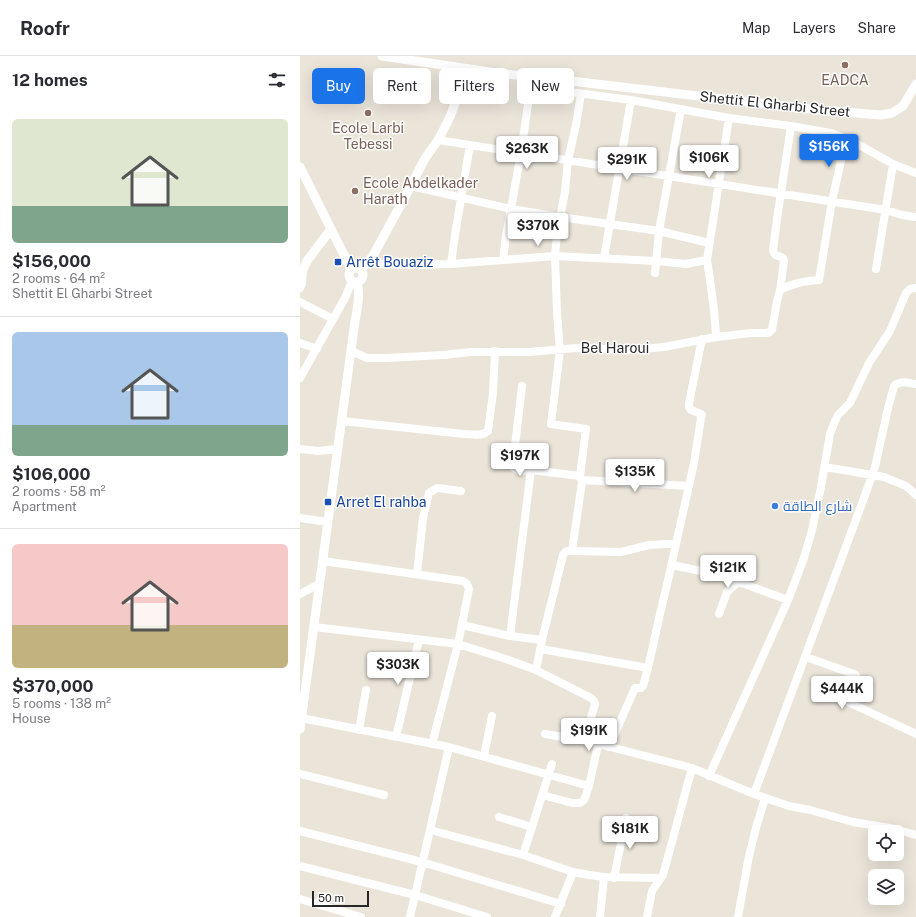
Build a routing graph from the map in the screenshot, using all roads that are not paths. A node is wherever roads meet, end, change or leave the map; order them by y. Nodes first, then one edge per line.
1 (382, 56) edge
2 (458, 67) joint
3 (464, 68) edge
4 (574, 81) edge
5 (916, 84) edge
6 (574, 93) edge
7 (581, 94) junction
8 (631, 100) junction
9 (454, 104) edge
10 (529, 104) edge
11 (681, 109) junction
12 (729, 118) junction
13 (791, 126) junction
14 (846, 139) junction
15 (438, 140) junction
16 (470, 145) junction
17 (521, 153) junction
18 (568, 160) junction
19 (893, 164) junction
20 (619, 168) junction
21 (301, 169) edge
22 (916, 173) edge
23 (669, 176) junction
24 (719, 184) junction
25 (411, 186) junction
26 (780, 193) junction
27 (461, 198) junction
28 (832, 201) junction
29 (511, 209) junction
30 (886, 210) junction
31 (560, 217) junction
32 (916, 217) edge
33 (610, 224) junction
34 (331, 229) junction
35 (659, 231) junction
36 (709, 243) junction
37 (555, 256) junction
38 (604, 258) junction
39 (503, 260) junction
40 (707, 260) junction
41 (656, 261) junction
42 (368, 262) junction
43 (451, 264) junction
44 (356, 269) junction
45 (876, 269) dead end
46 (301, 271) edge
47 (655, 273) dead end
48 (355, 282) junction
49 (300, 288) edge
50 (916, 288) edge
51 (780, 290) junction
52 (300, 302) edge
53 (333, 319) junction
54 (716, 337) junction
55 (702, 339) junction
56 (300, 343) edge
57 (317, 349) junction
58 (560, 350) junction
59 (351, 351) junction
60 (494, 351) junction
61 (300, 378) edge
62 (916, 384) edge
63 (522, 386) dead end
64 (342, 421) junction
65 (300, 449) edge
66 (338, 450) junction
67 (825, 466) junction
68 (531, 470) junction
69 (871, 476) junction
70 (581, 478) junction
71 (689, 486) junction
72 (461, 491) dead end
73 (916, 495) edge
74 (300, 518) edge
75 (328, 522) junction
76 (676, 544) junction
77 (572, 551) junction
78 (323, 561) junction
79 (672, 565) junction
80 (417, 574) junction
81 (738, 582) junction
82 (320, 584) junction
83 (300, 594) edge
84 (788, 600) junction
85 (719, 614) dead end
86 (462, 625) junction
87 (314, 627) junction
88 (510, 636) junction
89 (419, 640) junction
90 (542, 640) junction
91 (458, 644) junction
92 (541, 649) junction
93 (806, 656) junction
94 (648, 668) junction
95 (536, 670) junction
96 (366, 690) dead end
97 (301, 712) edge
98 (492, 716) dead end
99 (300, 730) edge
100 (358, 730) junction
101 (545, 734) dead end
102 (916, 734) edge
103 (396, 737) junction
104 (586, 741) junction
105 (432, 744) junction
106 (598, 745) junction
107 (449, 747) junction
108 (609, 747) junction
109 (484, 756) junction
110 (552, 764) dead end
111 (692, 768) junction
112 (300, 774) edge
113 (549, 774) junction
114 (709, 776) junction
115 (589, 786) junction
116 (754, 794) junction
117 (384, 795) dead end
118 (542, 795) junction
119 (765, 798) junction
120 (499, 817) dead end
121 (626, 818) dead end
122 (532, 827) junction
123 (430, 830) junction
124 (300, 831) edge
125 (916, 835) edge
126 (523, 855) junction
127 (422, 862) junction
128 (300, 866) edge
129 (573, 872) junction
130 (604, 878) junction
131 (614, 878) junction
132 (661, 878) junction
133 (415, 895) junction
134 (300, 899) edge
135 (560, 904) junction
136 (361, 917) edge
137 (410, 917) edge
138 (487, 917) edge
139 (555, 917) edge
140 (600, 917) edge
141 (647, 917) edge
142 (738, 917) edge

1 - 2 street, Shettit El Gharbi Street
2 - 3 street, Shettit El Gharbi Street
4 - 5 street, Shettit El Gharbi Street
6 - 7 street
7 - 8 street
7 - 18 street
8 - 11 street
8 - 20 street
9 - 15 street
10 - 17 street
11 - 12 street
11 - 23 street
12 - 13 street
12 - 24 street
13 - 14 street
13 - 26 street
14 - 19 street
14 - 28 street
15 - 16 street
15 - 25 street
16 - 17 street
16 - 27 street
17 - 18 street
17 - 29 street
18 - 20 street
18 - 31 street
19 - 22 street
19 - 30 street
20 - 23 street
20 - 33 street
21 - 34 street
23 - 24 street
23 - 35 street
24 - 26 street
24 - 36 street
25 - 27 street
25 - 42 street
26 - 28 street
26 - 51 street
27 - 29 street
27 - 43 street
28 - 30 street
28 - 51 street
29 - 31 street
29 - 39 street
30 - 32 street
30 - 45 street
31 - 33 street
31 - 37 street
33 - 35 street
33 - 38 street
34 - 44 street
34 - 46 street
35 - 36 street
35 - 41 street
36 - 40 street
37 - 38 street
37 - 39 street
37 - 58 street
38 - 41 street
39 - 43 street
40 - 41 street
40 - 54 street
41 - 47 street
42 - 43 street
42 - 44 street
44 - 48 street
44 - 48 street
46 - 49 street
48 - 53 street
48 - 59 street
50 - 67 street
51 - 54 street, Bel Haroui
52 - 53 street
53 - 57 street
54 - 55 street, Bel Haroui
55 - 58 street, Bel Haroui
55 - 71 street
56 - 57 street
57 - 61 street
58 - 60 street, Bel Haroui
58 - 70 street
59 - 60 street, Bel Haroui
59 - 64 street
60 - 64 street
62 - 69 street
63 - 68 street
64 - 66 street
65 - 66 street
66 - 75 street
67 - 69 street
67 - 84 street
68 - 70 street
68 - 88 street
69 - 73 street
69 - 93 street
70 - 71 street
70 - 77 street
71 - 76 street
72 - 80 street
74 - 75 street
75 - 78 street
76 - 77 street
76 - 79 street
77 - 90 street
78 - 80 street
78 - 82 street
79 - 81 street
79 - 94 street
80 - 86 street
81 - 84 street
81 - 85 street
82 - 83 street
82 - 87 street
84 - 114 street
86 - 88 street
86 - 91 street
87 - 89 street
87 - 97 street
88 - 90 street
89 - 91 street
89 - 103 street
90 - 92 street
91 - 95 street
91 - 105 street
92 - 94 street
92 - 95 street
93 - 102 street
93 - 116 street
94 - 108 street
95 - 104 street
96 - 100 street
97 - 99 street
97 - 100 street
98 - 109 street
100 - 103 street
101 - 104 street
103 - 105 street
104 - 106 street
105 - 107 street
106 - 108 street
106 - 115 street
107 - 109 street
107 - 123 street
108 - 111 street
109 - 113 street
110 - 113 street
111 - 114 street
111 - 132 street
112 - 117 street
113 - 115 street
113 - 118 street
114 - 116 street
115 - 118 street
116 - 119 street
118 - 122 street
119 - 125 street
119 - 142 street
120 - 122 street
121 - 131 street
122 - 126 street
123 - 126 street
123 - 127 street
124 - 127 street
126 - 129 street
127 - 133 street
127 - 135 street
128 - 133 street
129 - 130 street
129 - 135 street
130 - 131 street
130 - 140 street
131 - 132 street
132 - 141 street
133 - 137 street
133 - 138 street
134 - 136 street
135 - 139 street

